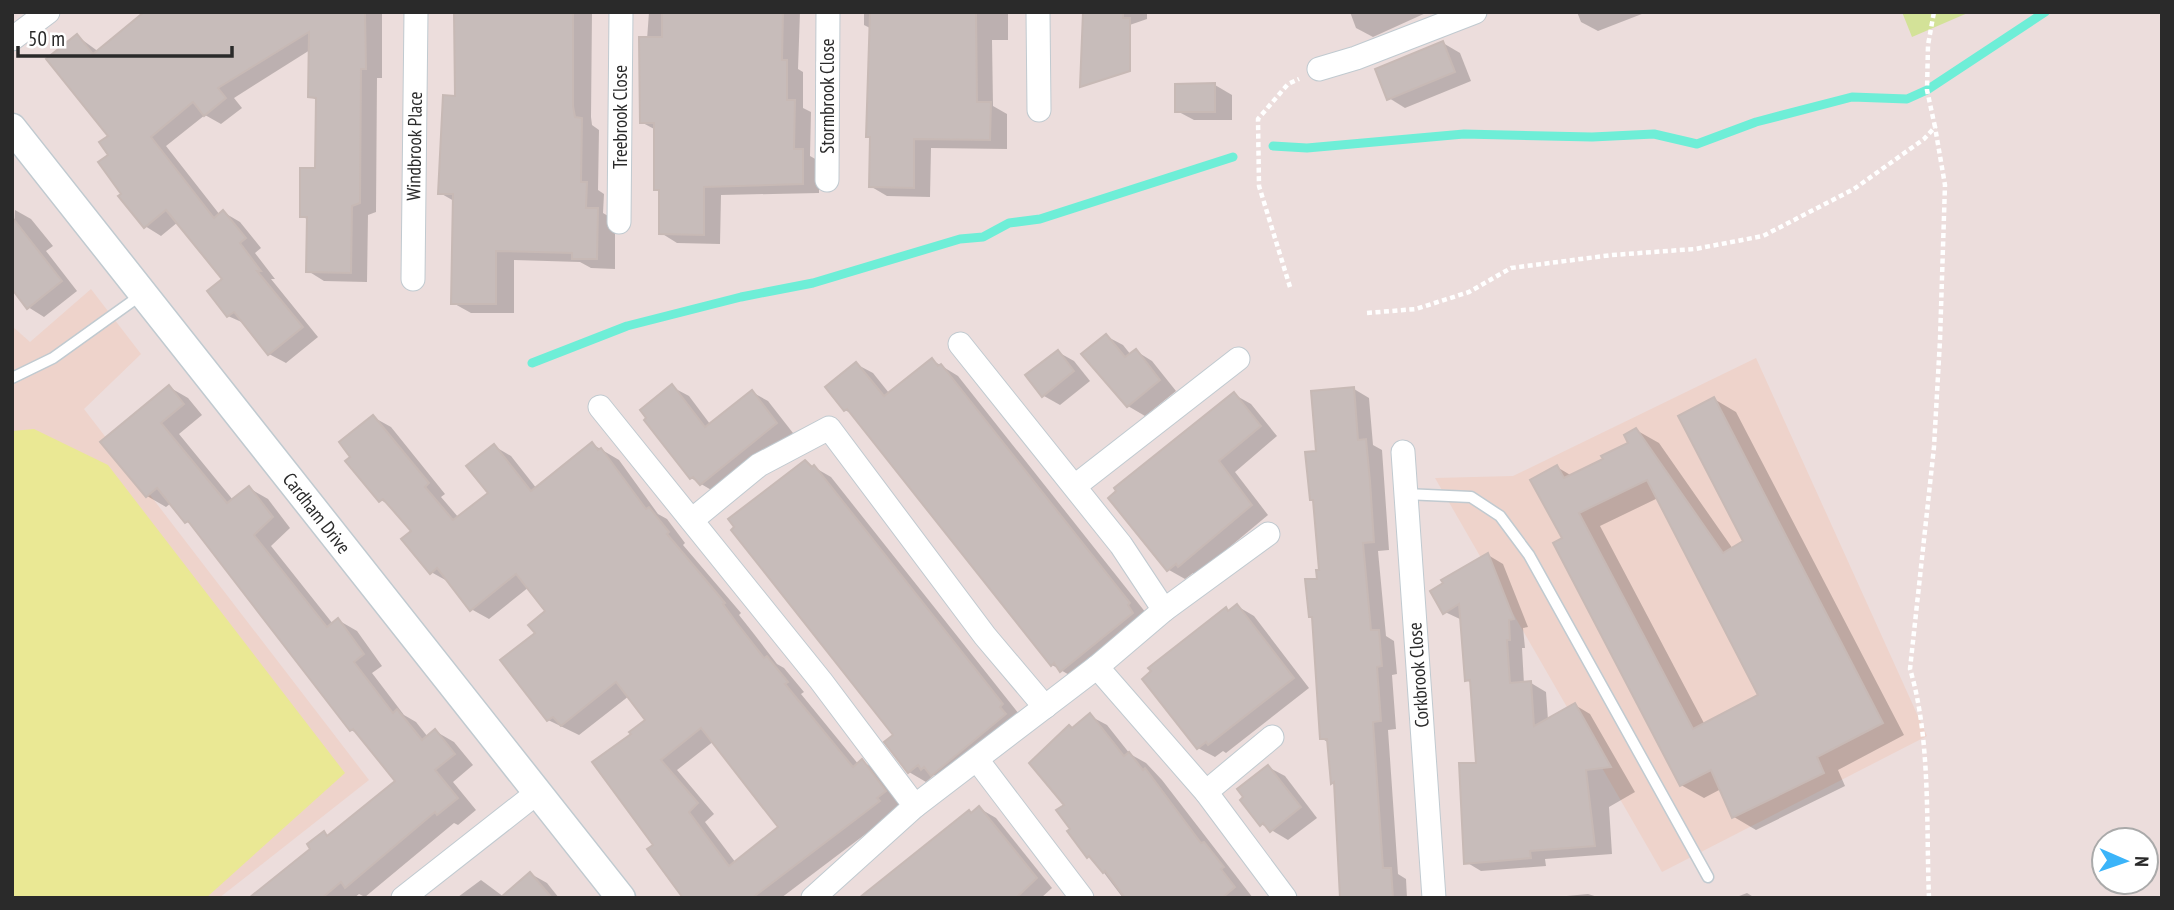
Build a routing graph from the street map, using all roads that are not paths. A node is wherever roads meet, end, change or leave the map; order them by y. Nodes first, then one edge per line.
1 (48, 12) edge
2 (415, 12) edge
3 (621, 12) edge
4 (828, 12) edge
5 (1038, 12) edge
6 (1475, 12) edge
7 (12, 38) edge
8 (1319, 69) road end
9 (1039, 110) dead end
10 (12, 128) edge
11 (827, 180) dead end
12 (619, 222) dead end
13 (413, 279) dead end
14 (143, 293) junction
15 (960, 344) dead end
16 (1238, 359) dead end
17 (12, 378) edge
18 (600, 407) dead end
19 (1403, 452) dead end
20 (1075, 486) junction
21 (1405, 494) junction
22 (692, 520) junction
23 (1268, 534) dead end
24 (1164, 610) junction
25 (1097, 667) junction
26 (1045, 707) junction
27 (1272, 737) dead end
28 (978, 761) junction
29 (538, 792) junction
30 (1206, 792) junction
31 (915, 806) junction
32 (1708, 877) dead end
33 (1075, 895) edge
34 (403, 898) edge
35 (621, 898) edge
36 (813, 898) edge
37 (1285, 898) edge
38 (1434, 898) edge

1 - 7 street
2 - 13 street, Windbrook Place
3 - 12 street, Treebrook Close
4 - 11 street, Stormbrook Close
5 - 9 street
6 - 8 street
10 - 14 street, Cardham Drive
14 - 17 lane
14 - 29 street, Cardham Drive
15 - 20 street
16 - 20 street
18 - 22 street
19 - 21 street, Corkbrook Close
20 - 24 street
21 - 32 lane
21 - 38 street, Corkbrook Close
22 - 26 street
22 - 31 street
23 - 24 street
24 - 25 street
25 - 26 street
25 - 30 street
26 - 28 street
27 - 30 street
28 - 31 street
28 - 33 street
29 - 34 street
29 - 35 street, Cardham Drive
30 - 37 street
31 - 36 street

